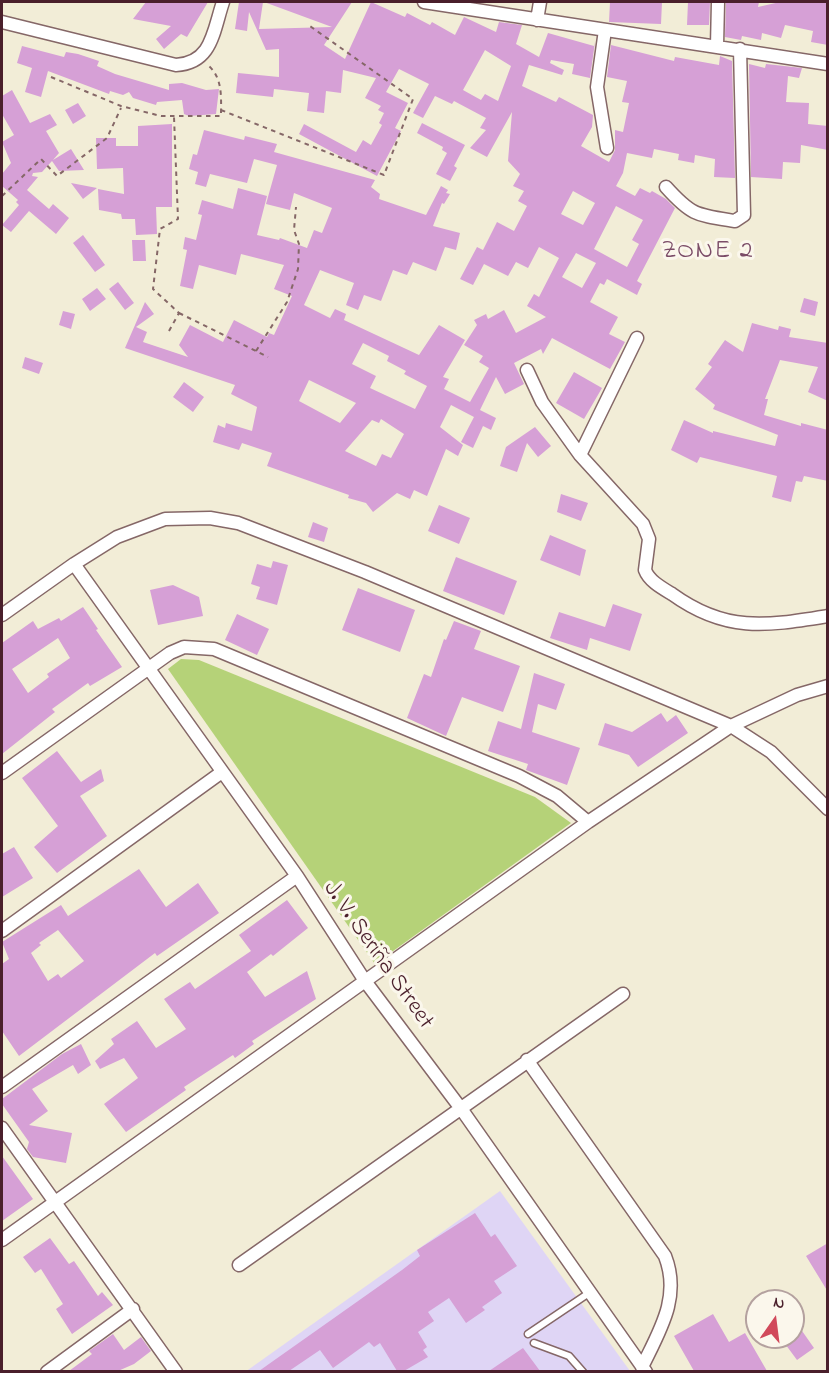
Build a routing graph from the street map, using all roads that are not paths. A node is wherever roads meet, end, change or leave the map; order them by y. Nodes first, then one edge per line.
1 (224, 2) edge
2 (424, 2) edge
3 (540, 2) edge
4 (718, 2) edge
5 (537, 20) junction
6 (2, 22) edge
7 (605, 30) junction
8 (717, 46) junction
9 (740, 49) junction
10 (828, 64) edge
11 (607, 148) dead end
12 (666, 187) dead end
13 (637, 338) dead end
14 (527, 370) dead end
15 (580, 455) junction
16 (74, 564) junction
17 (2, 615) edge
18 (828, 616) edge
19 (147, 669) junction
20 (828, 686) edge
21 (731, 726) junction
22 (222, 772) junction
23 (2, 773) edge
24 (828, 809) edge
25 (588, 822) junction
26 (297, 876) junction
27 (2, 931) edge
28 (365, 981) junction
29 (623, 994) dead end
30 (526, 1060) junction
31 (2, 1087) edge
32 (462, 1110) junction
33 (2, 1128) edge
34 (54, 1202) junction
35 (2, 1240) edge
36 (239, 1265) dead end
37 (589, 1293) junction
38 (133, 1309) junction
39 (528, 1334) dead end
40 (534, 1343) dead end
41 (644, 1369) edge
42 (46, 1371) edge
43 (176, 1371) edge
44 (583, 1371) edge

1 - 6 street
2 - 5 street
3 - 5 street
4 - 8 street
5 - 7 street
7 - 8 street
7 - 11 street
8 - 9 street
9 - 10 street
9 - 12 street
13 - 15 street
14 - 15 street
15 - 18 street
16 - 17 street
16 - 19 street, J. V. Seriña Street
16 - 21 street
19 - 22 street, J. V. Seriña Street
19 - 23 street
19 - 25 street
20 - 21 street
21 - 24 street
21 - 25 street
22 - 26 street, J. V. Seriña Street
22 - 27 street
25 - 28 street
26 - 28 street, J. V. Seriña Street
26 - 31 street
28 - 32 street, J. V. Seriña Street
28 - 34 street
29 - 30 street
30 - 32 street
30 - 41 street
32 - 36 street
32 - 37 street, J. V. Seriña Street
33 - 34 street
34 - 35 street
34 - 38 street
37 - 39 lane
37 - 41 street, J. V. Seriña Street
38 - 42 street
38 - 43 street
40 - 44 lane

